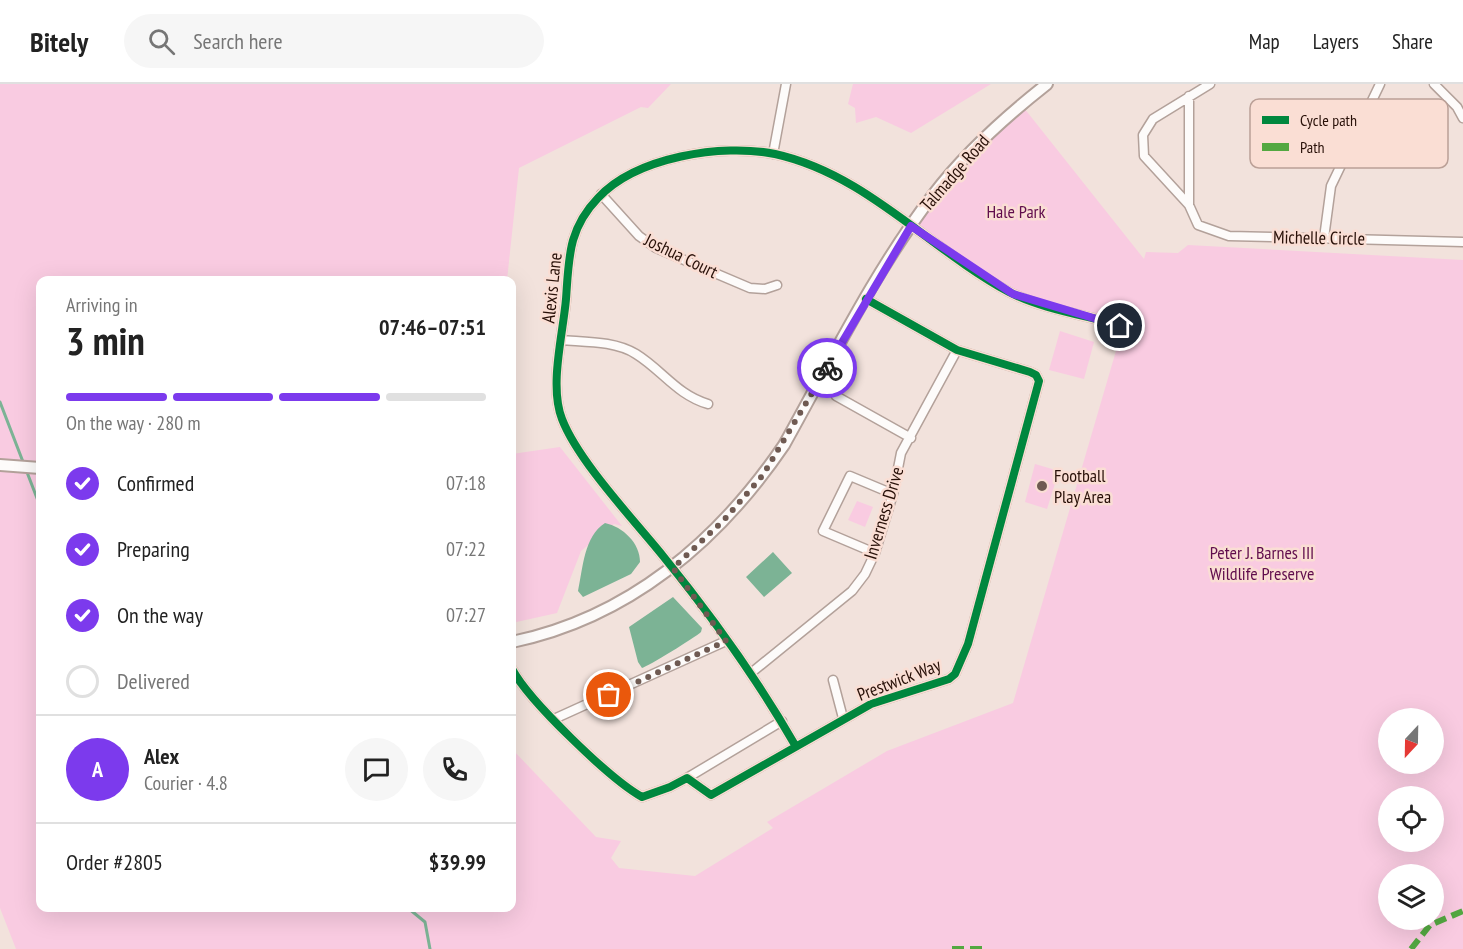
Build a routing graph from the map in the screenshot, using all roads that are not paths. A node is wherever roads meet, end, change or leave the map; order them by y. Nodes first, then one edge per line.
1 (786, 84) edge
2 (1047, 84) edge
3 (1210, 84) edge
4 (1380, 84) edge
5 (1434, 84) edge
6 (1189, 96) junction
7 (1373, 99) edge
8 (1463, 118) edge
9 (772, 154) junction
10 (1339, 168) edge
11 (601, 194) junction
12 (1189, 205) junction
13 (911, 226) junction
14 (1324, 238) junction
15 (1463, 242) edge
16 (777, 285) dead end
17 (866, 299) junction
18 (1120, 326) dead end
19 (562, 340) junction
20 (957, 350) junction
21 (836, 396) dead end
22 (708, 404) dead end
23 (910, 438) junction
24 (0, 465) edge
25 (36, 468) edge
26 (893, 494) junction
27 (875, 553) junction
28 (673, 568) junction
29 (516, 641) edge
30 (726, 641) junction
31 (751, 673) junction
32 (516, 678) edge
33 (833, 680) dead end
34 (843, 718) junction
35 (554, 719) junction
36 (782, 721) junction
37 (795, 745) junction
38 (687, 777) junction

1 - 9 street
2 - 13 street, Talmadge Road
3 - 6 street, Michelle Circle
4 - 7 street
5 - 8 street
6 - 12 street
6 - 12 street, Michelle Circle
9 - 11 street, Alexis Lane
9 - 13 street, Alexis Lane
10 - 14 street
11 - 16 street, Joshua Court
11 - 19 street, Alexis Lane
12 - 14 street, Michelle Circle
13 - 17 street, Talmadge Road
13 - 18 street, Alexis Lane
14 - 15 street, Michelle Circle
17 - 20 street, Prestwick Way
17 - 28 street, Talmadge Road
19 - 22 street
19 - 28 street, Alexis Lane
20 - 23 street, Inverness Drive
20 - 34 street, Prestwick Way
21 - 23 street
23 - 26 street, Inverness Drive
24 - 25 street
26 - 27 street, Inverness Drive
26 - 27 street
27 - 31 street, Inverness Drive
28 - 29 street, Talmadge Road
28 - 30 street, Alexis Lane
30 - 31 street, Alexis Lane
30 - 35 street
31 - 36 street, Alexis Lane
32 - 35 street
33 - 34 street
34 - 37 street, Prestwick Way
35 - 38 street
36 - 37 street, Alexis Lane
36 - 38 street
37 - 38 street, Prestwick Way

